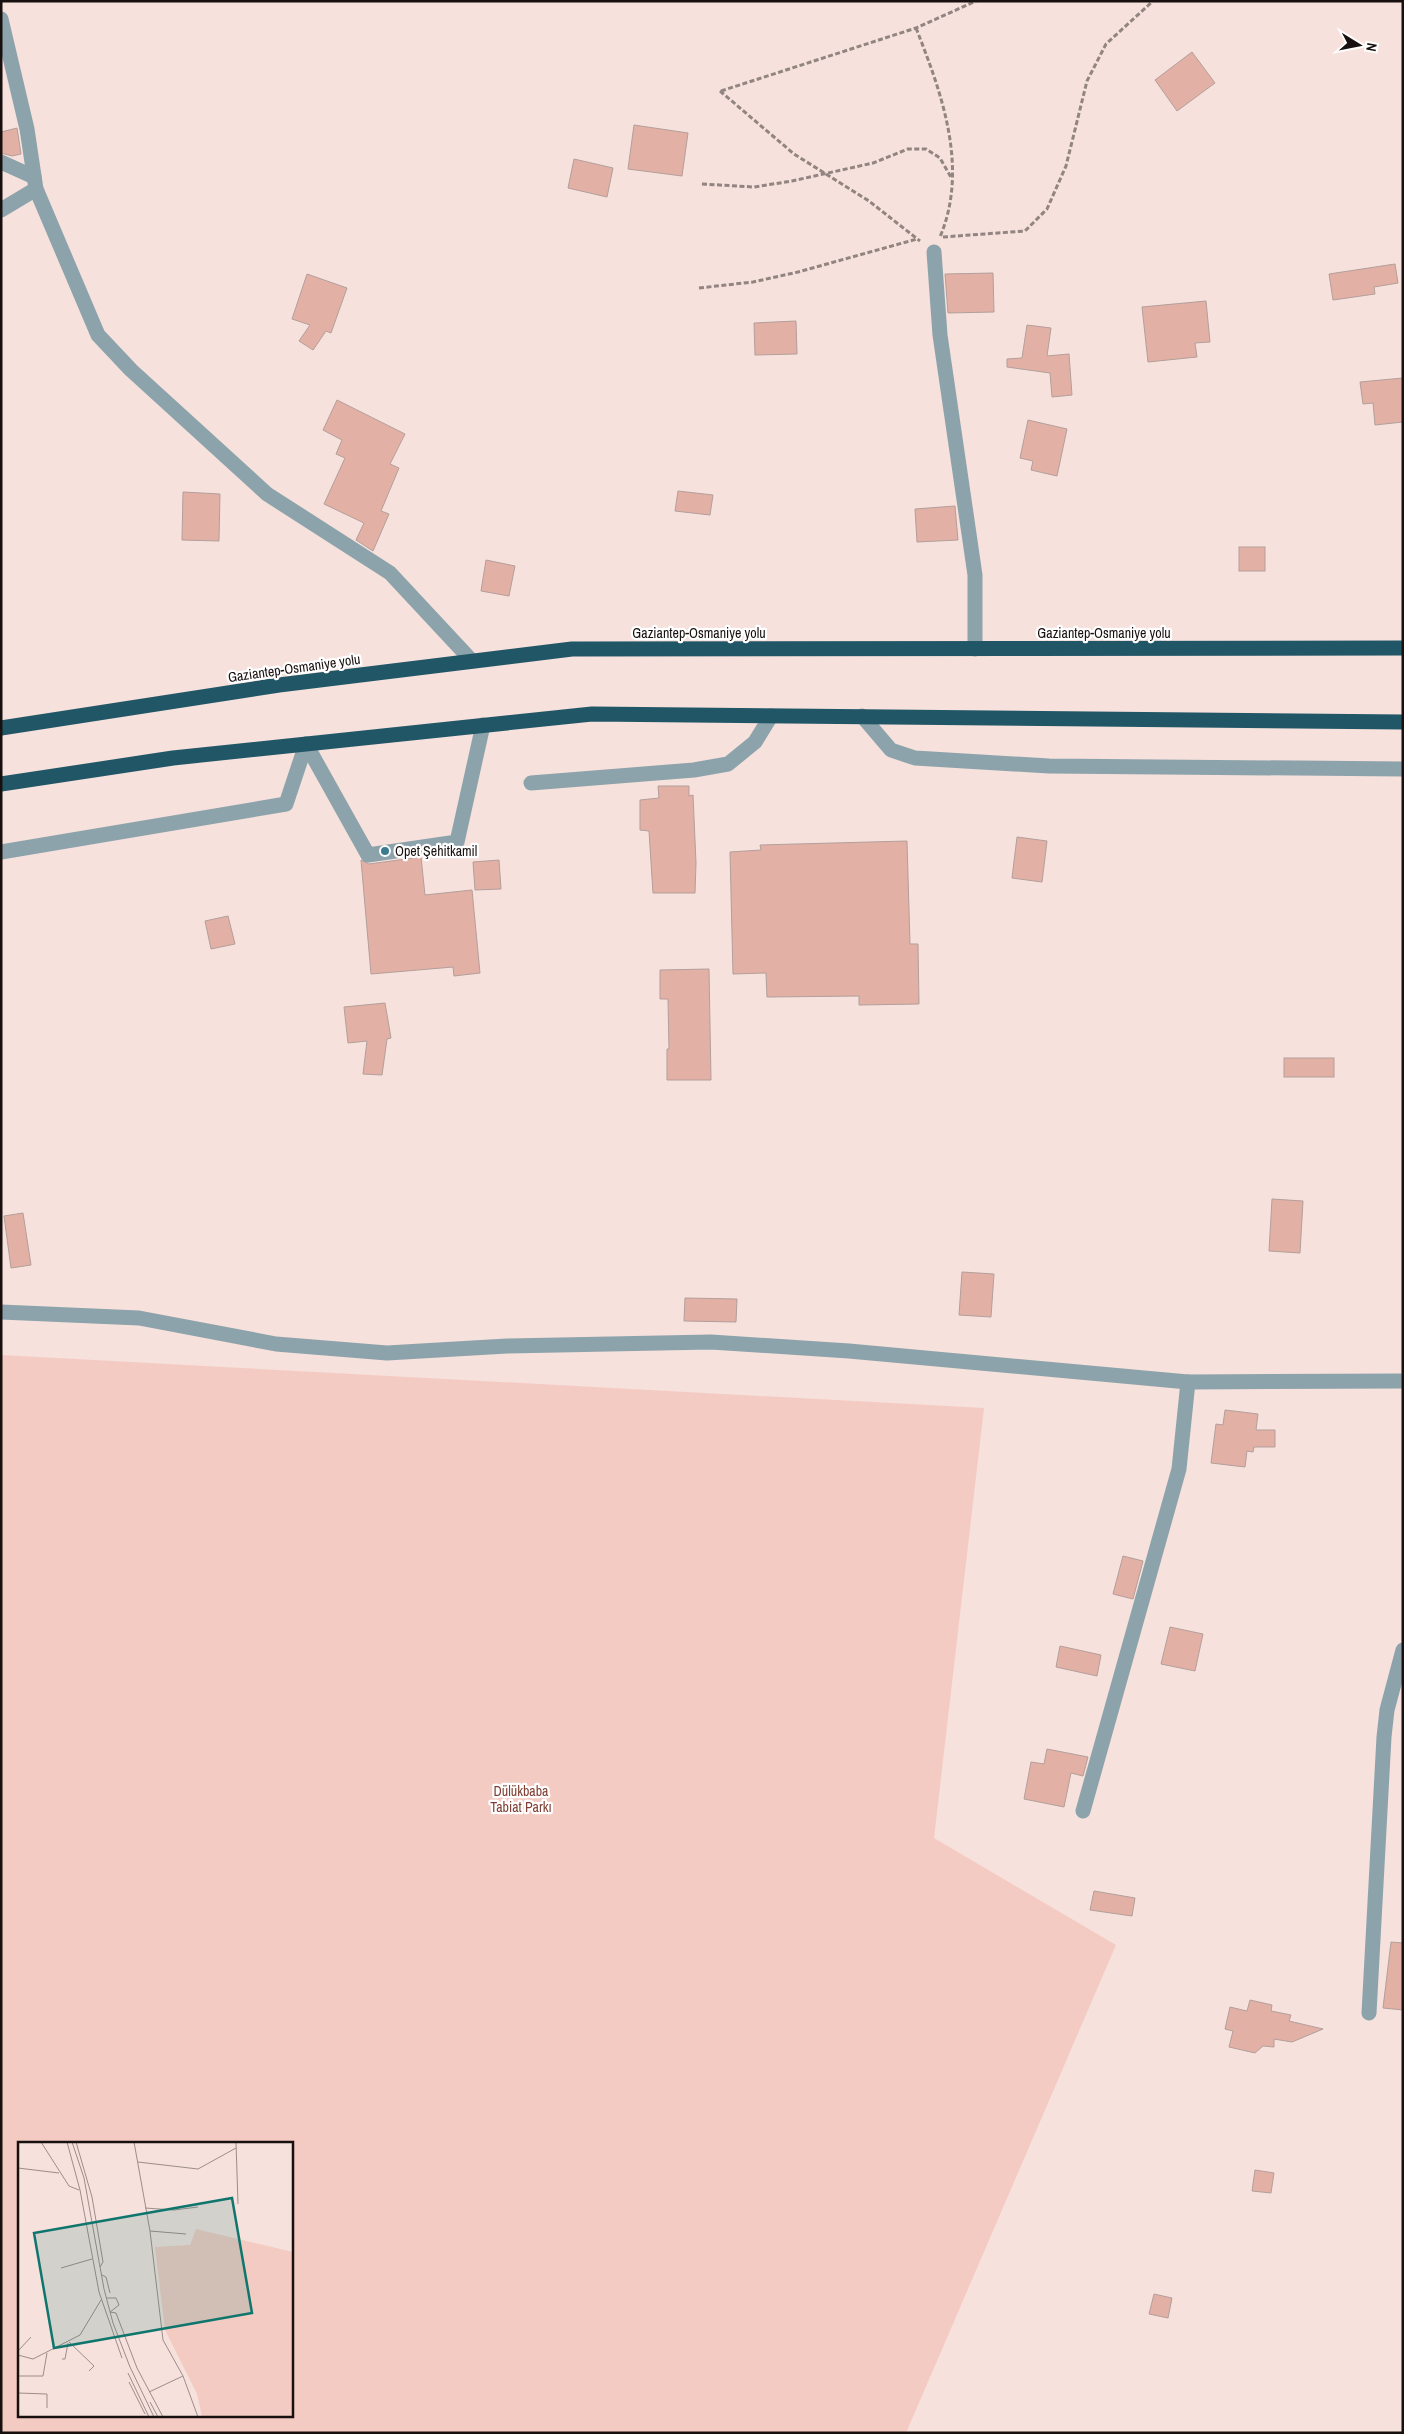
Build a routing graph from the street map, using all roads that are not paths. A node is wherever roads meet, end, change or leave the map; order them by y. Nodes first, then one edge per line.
1 (1, 19) edge
2 (1, 162) edge
3 (35, 183) junction
4 (1, 210) edge
5 (934, 252) road end
6 (1403, 648) edge
7 (975, 649) junction
8 (472, 661) junction
9 (771, 716) junction
10 (862, 716) junction
11 (1403, 722) edge
12 (483, 725) junction
13 (1, 728) edge
14 (306, 744) junction
15 (1403, 769) edge
16 (531, 783) dead end
17 (1, 784) edge
18 (1, 852) edge
19 (1, 1312) edge
20 (1403, 1381) edge
21 (1188, 1382) junction
22 (1403, 1650) edge
23 (1083, 1811) dead end
24 (1369, 2014) dead end

1 - 3 street
2 - 3 street
3 - 4 street
3 - 8 street
5 - 7 street
6 - 7 highway, Gaziantep-Osmaniye yolu
7 - 8 highway, Gaziantep-Osmaniye yolu
8 - 13 highway, Gaziantep-Osmaniye yolu
9 - 10 highway
9 - 12 highway
9 - 16 street
10 - 11 highway
10 - 15 street
12 - 14 highway
12 - 14 street
14 - 17 highway
14 - 18 street
19 - 21 street
20 - 21 street
21 - 23 street
22 - 24 street

